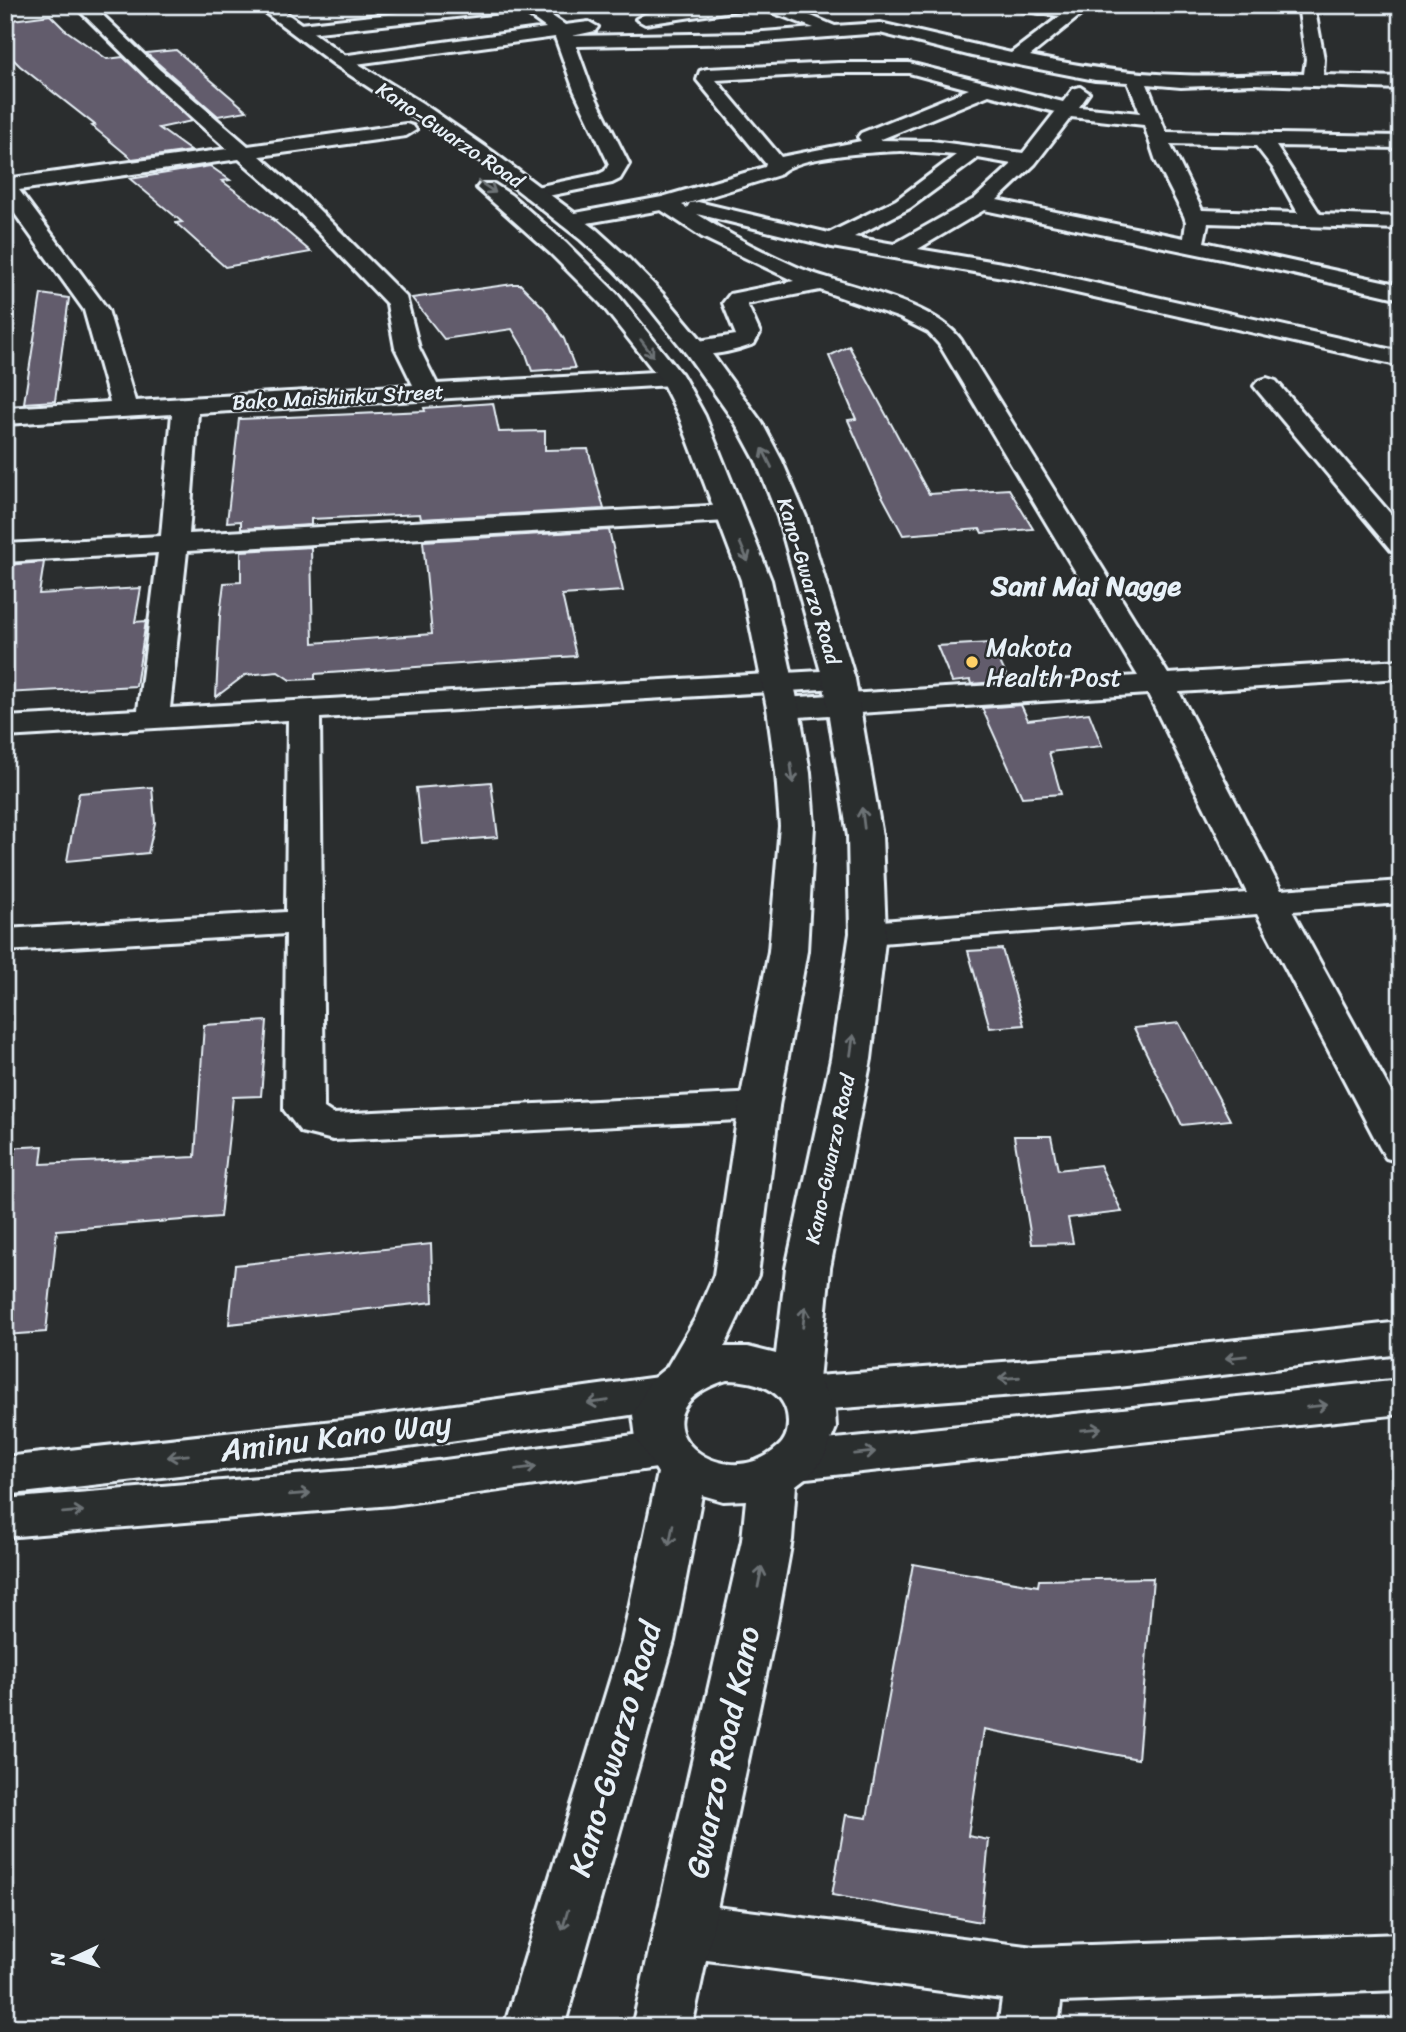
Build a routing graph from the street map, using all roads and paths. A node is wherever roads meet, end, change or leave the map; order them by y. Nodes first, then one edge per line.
1 (82, 5) edge
2 (232, 5) edge
3 (262, 5) edge
4 (519, 5) edge
5 (525, 5) edge
6 (739, 5) edge
7 (769, 5) edge
8 (1019, 5) edge
9 (1306, 5) edge
10 (1080, 9) edge
11 (300, 29) junction
12 (842, 32) junction
13 (563, 36) junction
14 (1015, 59) junction
15 (341, 61) junction
16 (1095, 74) junction
17 (1135, 78) junction
18 (1312, 79) junction
19 (1401, 83) edge
20 (986, 89) junction
21 (1066, 110) junction
22 (1153, 129) junction
23 (406, 130) junction
24 (1261, 139) junction
25 (1401, 142) edge
26 (847, 147) junction
27 (246, 152) junction
28 (974, 152) junction
29 (1028, 160) junction
30 (777, 164) junction
31 (5, 186) edge
32 (919, 194) junction
33 (666, 203) junction
34 (978, 205) junction
35 (551, 206) junction
36 (1195, 216) junction
37 (1313, 220) junction
38 (1401, 223) edge
39 (832, 240) junction
40 (1192, 246) junction
41 (900, 250) junction
42 (823, 283) junction
43 (1401, 292) edge
44 (695, 348) junction
45 (1401, 359) edge
46 (671, 378) junction
47 (1267, 386) dead end
48 (428, 391) junction
49 (186, 406) junction
50 (125, 410) junction
51 (5, 416) edge
52 (728, 513) junction
53 (174, 543) junction
54 (1401, 544) edge
55 (5, 553) edge
56 (1401, 669) edge
57 (1159, 685) junction
58 (841, 692) junction
59 (779, 695) junction
60 (304, 708) junction
61 (153, 716) junction
62 (5, 727) edge
63 (1401, 892) edge
64 (1270, 904) junction
65 (303, 922) junction
66 (867, 933) junction
67 (5, 940) edge
68 (759, 1105) junction
69 (1401, 1149) edge
70 (1401, 1338) edge
71 (675, 1384) junction
72 (799, 1389) junction
73 (1401, 1397) edge
74 (674, 1459) junction
75 (785, 1468) junction
76 (5, 1476) edge
77 (5, 1518) edge
78 (684, 1930) junction
79 (1401, 1962) edge
80 (1031, 2001) edge
81 (534, 2027) edge
82 (662, 2027) edge

1 - 27 street
2 - 23 street, Kano-Gwarzo Road
3 - 11 street, Kano-Gwarzo Road
4 - 11 street
5 - 13 street
6 - 13 street
7 - 12 street
8 - 10 street
9 - 18 street
10 - 14 street
11 - 15 street, Kano-Gwarzo Road
12 - 13 street
12 - 14 street
13 - 15 street
13 - 35 street
14 - 16 street
15 - 35 street, Kano-Gwarzo Road
16 - 17 street
16 - 21 street
17 - 18 street
17 - 22 street
18 - 19 street
20 - 21 street
20 - 26 street
20 - 30 street
21 - 22 street
21 - 29 street
22 - 24 street
22 - 36 street
23 - 27 street
23 -> 46 street, Kano-Gwarzo Road
24 - 25 street
24 - 37 street
26 - 28 street
26 - 30 street
27 - 31 street
27 - 48 street
28 - 29 street
28 - 32 street
29 - 34 street
30 - 33 street
31 - 50 street
32 - 34 street
32 - 39 street
33 - 35 street
33 - 39 street
33 - 42 street
34 - 40 street
34 - 41 street
35 - 44 street, Kano-Gwarzo Road
36 - 37 street
36 - 40 street
37 - 38 street
39 - 41 street
40 - 43 street
41 - 45 street
42 - 44 street
42 - 57 street
58 -> 44 street, Kano-Gwarzo Road
46 - 48 street, Bako Maishinku Street
46 - 52 street, Kano-Gwarzo Road
47 - 54 street
48 - 49 street, Bako Maishinku Street
49 - 50 street, Bako Maishinku Street
49 - 53 street
50 - 51 street, Bako Maishinku Street
52 - 53 street
52 -> 59 street, Kano-Gwarzo Road
53 - 55 street
53 - 61 street
56 - 57 street
57 - 58 street
57 - 64 street
58 - 59 street
66 -> 58 street, Kano-Gwarzo Road
59 - 60 street
59 -> 68 street, Kano-Gwarzo Road
60 - 61 street
60 - 65 street
61 - 62 street
63 - 64 street
64 - 66 street
64 - 69 street
65 - 67 street
65 - 68 street
72 -> 66 street, Kano-Gwarzo Road
68 - 71 street, Kano-Gwarzo Road
70 -> 72 street
71 - 72 street
71 - 74 street
71 -> 76 street, Aminu Kano Way
72 - 75 street
75 -> 73 street
74 - 75 street
77 -> 74 street, Aminu Kano Way
74 -> 81 street, Kano-Gwarzo Road
78 -> 75 street, Gwarzo Road Kano
78 - 80 street
78 - 82 street, Gwarzo Road Kano
79 - 80 street

